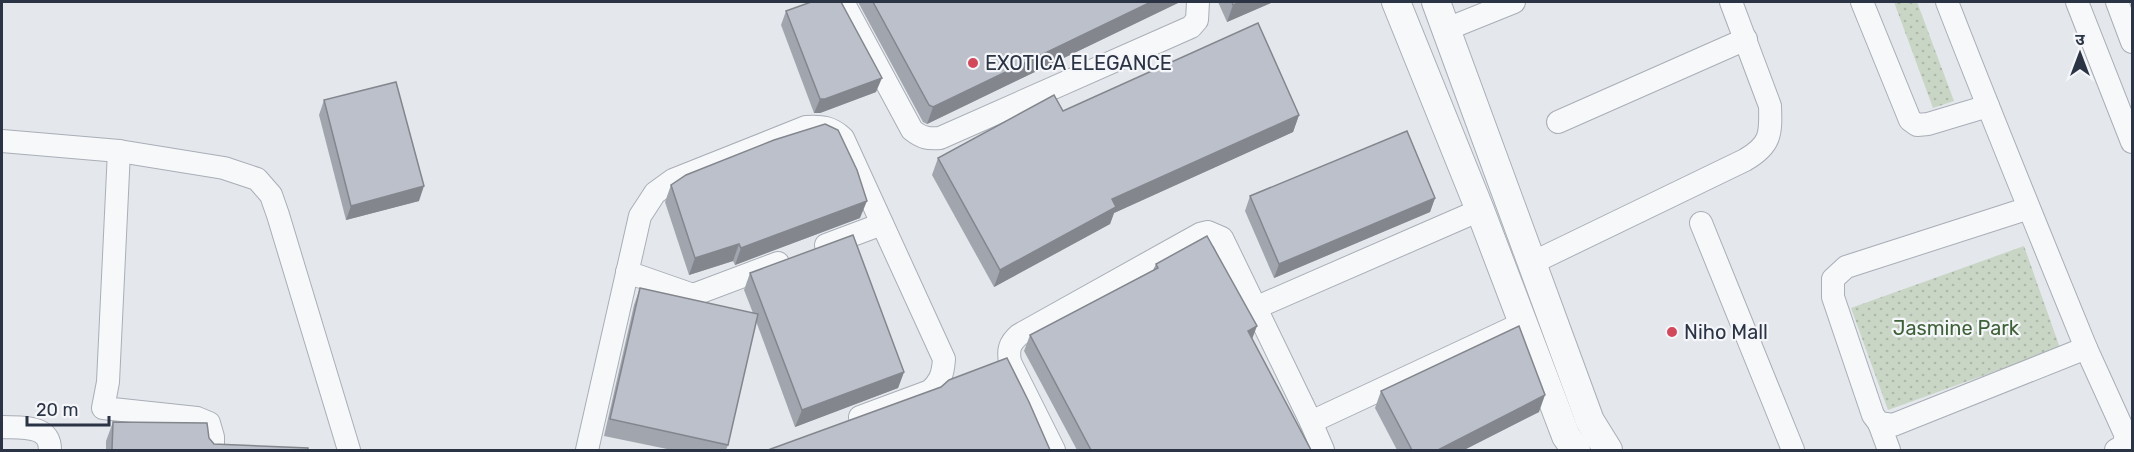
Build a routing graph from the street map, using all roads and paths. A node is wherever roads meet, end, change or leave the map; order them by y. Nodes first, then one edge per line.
1 (843, 2) edge
2 (1198, 2) edge
3 (1396, 2) edge
4 (1436, 2) edge
5 (1514, 2) edge
6 (1731, 2) edge
7 (1862, 2) edge
8 (1947, 2) edge
9 (2077, 2) edge
10 (2117, 2) edge
11 (1447, 29) junction
12 (1746, 39) junction
13 (2133, 42) edge
14 (1988, 106) junction
15 (1558, 122) dead end
16 (2, 141) edge
17 (2133, 142) edge
18 (119, 151) junction
19 (1491, 152) junction
20 (1462, 165) junction
21 (2029, 208) junction
22 (1480, 210) junction
23 (1701, 223) dead end
24 (882, 224) junction
25 (1532, 263) junction
26 (627, 272) junction
27 (1255, 308) junction
28 (1523, 323) junction
29 (2086, 348) junction
30 (1311, 422) junction
31 (846, 423) edge
32 (1879, 423) junction
33 (2, 427) edge
34 (50, 450) edge
35 (213, 450) edge
36 (349, 450) edge
37 (587, 450) edge
38 (1054, 450) edge
39 (1323, 450) edge
40 (1576, 450) edge
41 (1608, 450) edge
42 (1793, 450) edge
43 (1889, 450) edge
44 (2116, 450) edge

1 - 2 street
3 - 20 street
4 - 11 street
5 - 11 street
6 - 12 street
7 - 14 street
8 - 14 street
9 - 17 street
10 - 13 street
11 - 19 street
12 - 15 street
12 - 25 street
14 - 21 street
16 - 18 street
18 - 35 street
18 - 36 street
19 - 20 street
19 - 25 street
20 - 22 street
21 - 29 street
21 - 32 street
22 - 27 street
22 - 28 street
23 - 42 street
24 - 26 street
24 - 26 street
24 - 31 street
25 - 41 street
26 - 37 street
27 - 30 street
27 - 38 street
28 - 30 street
28 - 40 street
29 - 32 street
29 - 44 street
30 - 39 street
32 - 43 street
33 - 34 street

